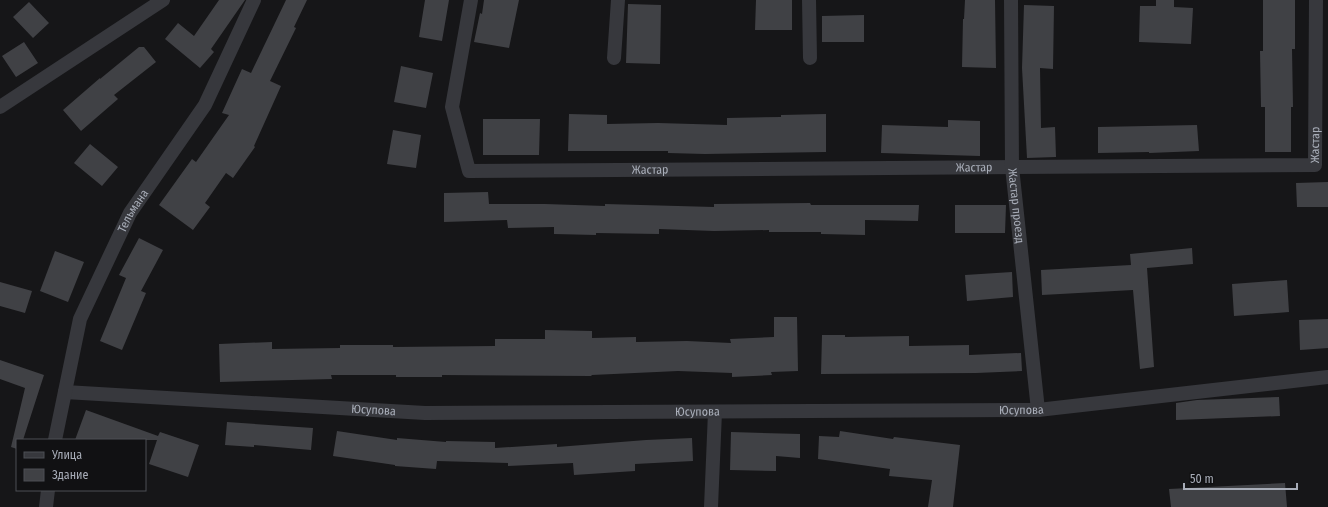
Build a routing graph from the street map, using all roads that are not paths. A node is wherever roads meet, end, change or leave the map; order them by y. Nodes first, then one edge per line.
1 (163, 0) edge
2 (254, 0) edge
3 (471, 0) edge
4 (618, 0) edge
5 (809, 0) edge
6 (1011, 0) edge
7 (1316, 0) edge
8 (614, 58) dead end
9 (810, 58) dead end
10 (0, 107) edge
11 (1012, 167) junction
12 (1328, 378) edge
13 (65, 392) junction
14 (1038, 410) junction
15 (714, 412) junction
16 (56, 439) edge
17 (48, 491) edge
18 (46, 507) edge
19 (711, 507) edge

1 - 10 street
2 - 13 street, Тельмана
3 - 11 street, Жастар
4 - 8 street
5 - 9 street
6 - 11 street, Жастар проезд
7 - 11 street, Жастар
11 - 14 street, Жастар проезд
12 - 14 street, Юсупова
13 - 15 street, Юсупова
13 - 16 street, Тельмана
14 - 15 street, Юсупова
15 - 19 street
17 - 18 street

